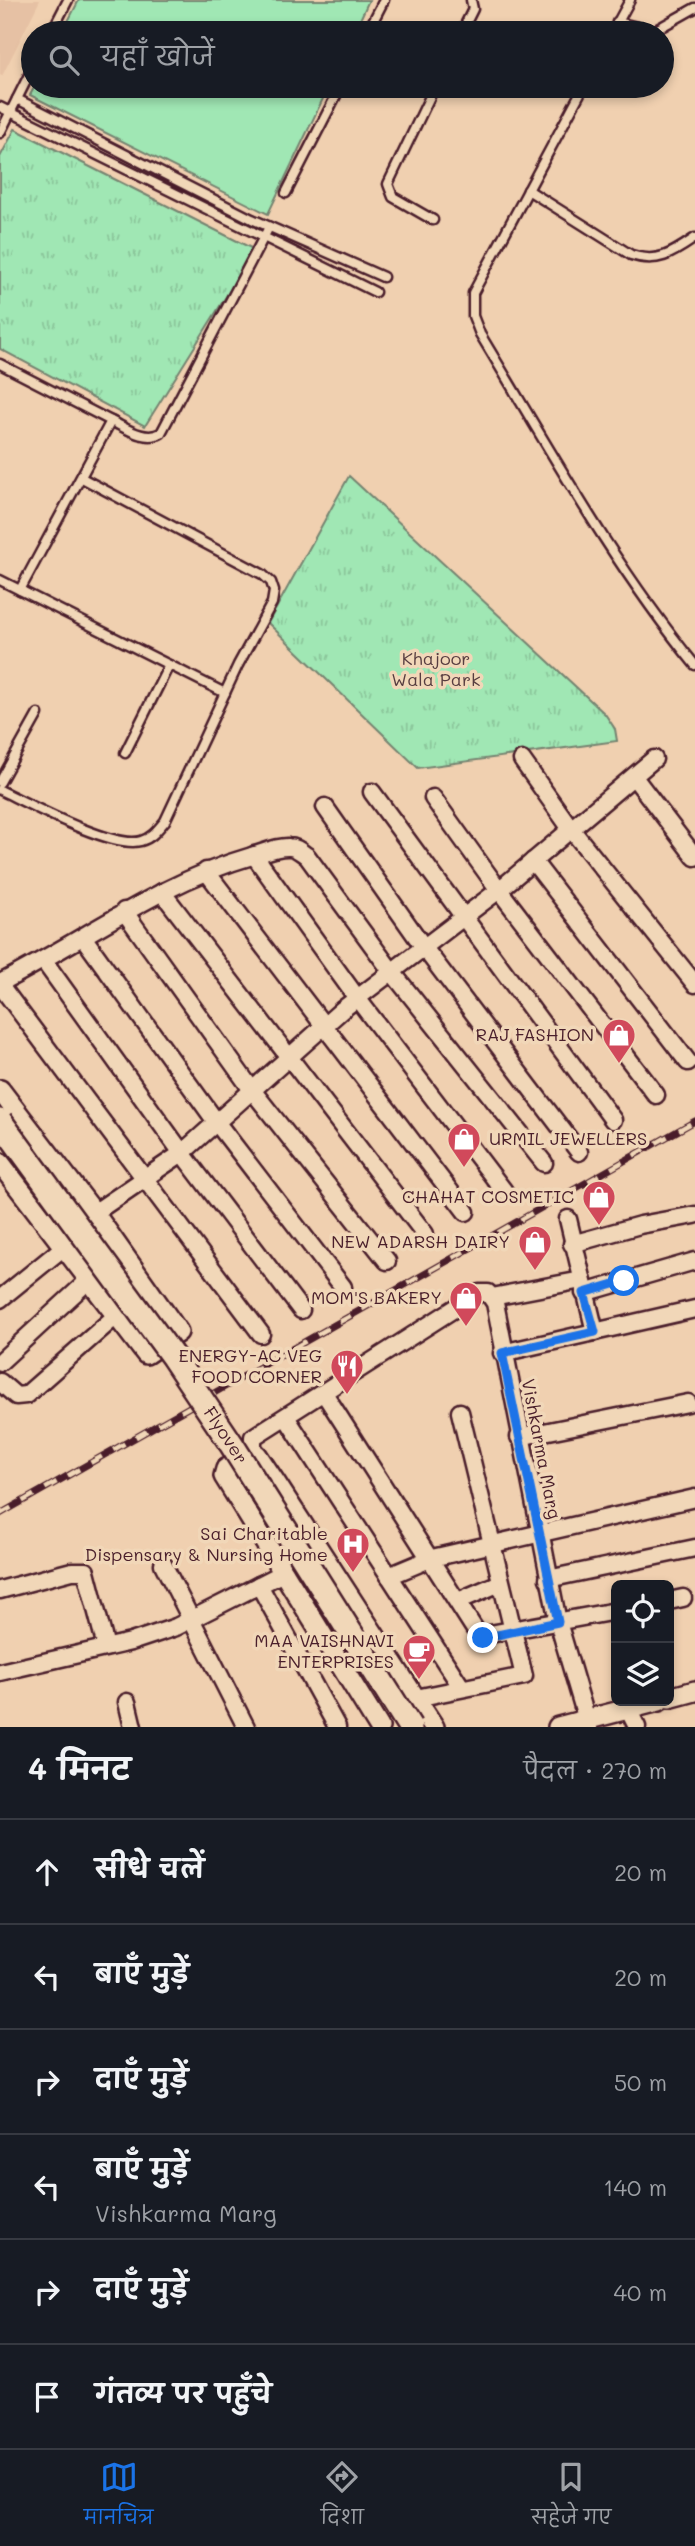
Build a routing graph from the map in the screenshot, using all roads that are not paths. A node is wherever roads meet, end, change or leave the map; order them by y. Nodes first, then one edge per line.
1 (68, 0) edge
2 (384, 0) edge
3 (471, 0) edge
4 (630, 0) edge
5 (695, 8) edge
6 (57, 21) edge
7 (373, 21) edge
8 (467, 21) edge
9 (618, 21) edge
10 (672, 21) edge
11 (21, 91) edge
12 (335, 98) edge
13 (429, 98) edge
14 (578, 98) edge
15 (17, 99) junction
16 (0, 107) edge
17 (10, 113) junction
18 (0, 133) edge
19 (528, 190) junction
20 (286, 193) dead end
21 (433, 220) dead end
22 (269, 227) junction
23 (695, 238) edge
24 (263, 239) junction
25 (383, 277) dead end
26 (375, 292) dead end
27 (0, 364) edge
28 (111, 421) junction
29 (82, 478) junction
30 (0, 580) edge
31 (20, 590) junction
32 (169, 665) junction
33 (695, 665) edge
34 (225, 693) junction
35 (38, 714) dead end
36 (125, 753) dead end
37 (654, 759) dead end
38 (522, 760) dead end
39 (634, 777) junction
40 (0, 782) edge
41 (0, 790) edge
42 (372, 792) dead end
43 (433, 798) dead end
44 (325, 807) dead end
45 (571, 829) junction
46 (254, 855) junction
47 (695, 858) edge
48 (533, 861) junction
49 (206, 872) junction
50 (499, 890) junction
51 (162, 892) junction
52 (124, 911) junction
53 (462, 919) junction
54 (83, 937) junction
55 (425, 948) junction
56 (44, 961) junction
57 (392, 972) junction
58 (0, 984) edge
59 (695, 984) edge
60 (357, 998) junction
61 (323, 1027) junction
62 (289, 1060) junction
63 (688, 1062) dead end
64 (0, 1090) edge
65 (252, 1090) junction
66 (656, 1095) dead end
67 (0, 1115) edge
68 (613, 1120) dead end
69 (0, 1121) edge
70 (217, 1123) junction
71 (0, 1137) edge
72 (0, 1146) edge
73 (579, 1152) dead end
74 (182, 1153) junction
75 (544, 1163) dead end
76 (2, 1171) edge
77 (144, 1176) junction
78 (504, 1191) dead end
79 (466, 1212) dead end
80 (94, 1213) junction
81 (695, 1215) edge
82 (568, 1219) dead end
83 (425, 1234) dead end
84 (572, 1244) junction
85 (64, 1247) junction
86 (387, 1261) dead end
87 (695, 1261) edge
88 (90, 1279) junction
89 (344, 1287) dead end
90 (583, 1287) junction
91 (492, 1297) junction
92 (0, 1299) edge
93 (695, 1309) edge
94 (301, 1310) dead end
95 (117, 1315) junction
96 (595, 1332) junction
97 (261, 1334) dead end
98 (502, 1353) junction
99 (0, 1362) edge
100 (0, 1382) edge
101 (324, 1392) junction
102 (688, 1403) dead end
103 (460, 1412) dead end
104 (286, 1417) junction
105 (519, 1437) junction
106 (253, 1455) junction
107 (695, 1498) edge
108 (538, 1533) junction
109 (490, 1544) junction
110 (695, 1548) edge
111 (432, 1558) junction
112 (163, 1564) dead end
113 (285, 1572) junction
114 (388, 1576) junction
115 (548, 1579) junction
116 (500, 1583) junction
117 (259, 1585) junction
118 (0, 1590) edge
119 (458, 1601) junction
120 (611, 1612) edge
121 (191, 1620) junction
122 (558, 1622) junction
123 (513, 1632) junction
124 (106, 1647) junction
125 (0, 1672) edge
126 (462, 1688) junction
127 (695, 1691) edge
128 (414, 1695) junction
129 (674, 1697) edge
130 (127, 1702) dead end
131 (640, 1706) edge
132 (628, 1709) junction
133 (587, 1723) edge
134 (382, 1725) edge
135 (133, 1727) edge
136 (246, 1727) edge
137 (337, 1727) edge
138 (410, 1727) edge
139 (434, 1727) edge
140 (558, 1727) edge
141 (637, 1727) edge

1 - 6 lane
2 - 7 lane
3 - 8 lane
4 - 9 lane
5 - 10 lane
11 - 15 lane
12 - 20 lane
13 - 21 lane
14 - 19 lane
15 - 17 lane
15 - 22 lane
16 - 17 lane
17 - 18 lane
17 - 24 lane
19 - 23 lane
19 - 33 lane
22 - 24 lane
22 - 25 lane
24 - 26 lane
24 - 28 lane
27 - 28 lane
28 - 29 lane
29 - 31 lane
29 - 34 lane
30 - 31 lane
31 - 32 lane
32 - 34 lane
32 - 36 lane
34 - 41 lane
35 - 40 lane
37 - 39 street
38 - 45 street
39 - 45 street
39 - 47 street
42 - 53 street
43 - 50 street
44 - 55 street
45 - 48 street
45 - 59 street
46 - 49 street
46 - 57 street
46 - 60 street
48 - 50 street
48 - 63 street
49 - 51 street
49 - 61 street
50 - 53 street
50 - 66 street
51 - 52 street
51 - 62 street
52 - 54 street
52 - 65 street
53 - 55 street
53 - 68 street
54 - 56 street
54 - 70 street
55 - 57 street
55 - 73 street
56 - 58 street
56 - 74 street
57 - 60 street
57 - 75 street
58 - 77 street
60 - 61 street
60 - 78 street
61 - 62 street
61 - 79 street
62 - 65 street
62 - 83 street
64 - 80 street
65 - 70 street
65 - 86 street
67 - 71 street
69 - 138 main road, Flyover, bridge
70 - 74 street
70 - 89 street
72 - 134 main road, Flyover
74 - 77 street
74 - 94 street
76 - 85 street
77 - 80 street
77 - 97 street
80 - 95 street
81 - 84 street
82 - 84 street
84 - 90 street
85 - 88 street
85 - 92 street
87 - 90 street
88 - 95 street
88 - 99 street
90 - 91 street
90 - 96 street
91 - 98 street, Vishkarma Marg
91 - 101 street
93 - 96 street
95 - 100 street
96 - 98 street
98 - 105 street, Vishkarma Marg
101 - 104 street
101 - 111 street
102 - 105 street
103 - 109 street
104 - 106 street
104 - 114 street
105 - 108 street, Vishkarma Marg
106 - 113 street
106 - 128 street
107 - 108 street
108 - 109 street
108 - 115 street, Vishkarma Marg
109 - 111 street
109 - 116 street
110 - 115 street
111 - 114 street
111 - 119 street
112 - 121 street
113 - 117 street
113 - 134 street
114 - 126 street
115 - 122 street, Vishkarma Marg
116 - 119 street
116 - 123 street
117 - 121 street
117 - 137 street
118 - 124 street
119 - 123 street
120 - 122 street
121 - 124 street
121 - 136 street
122 - 123 street
122 - 133 street, Vishkarma Marg
123 - 126 street
124 - 125 street
126 - 128 street
127 - 129 street
128 - 134 street
128 - 139 street
130 - 135 street
131 - 132 street
132 - 133 street
132 - 141 street
133 - 140 street

